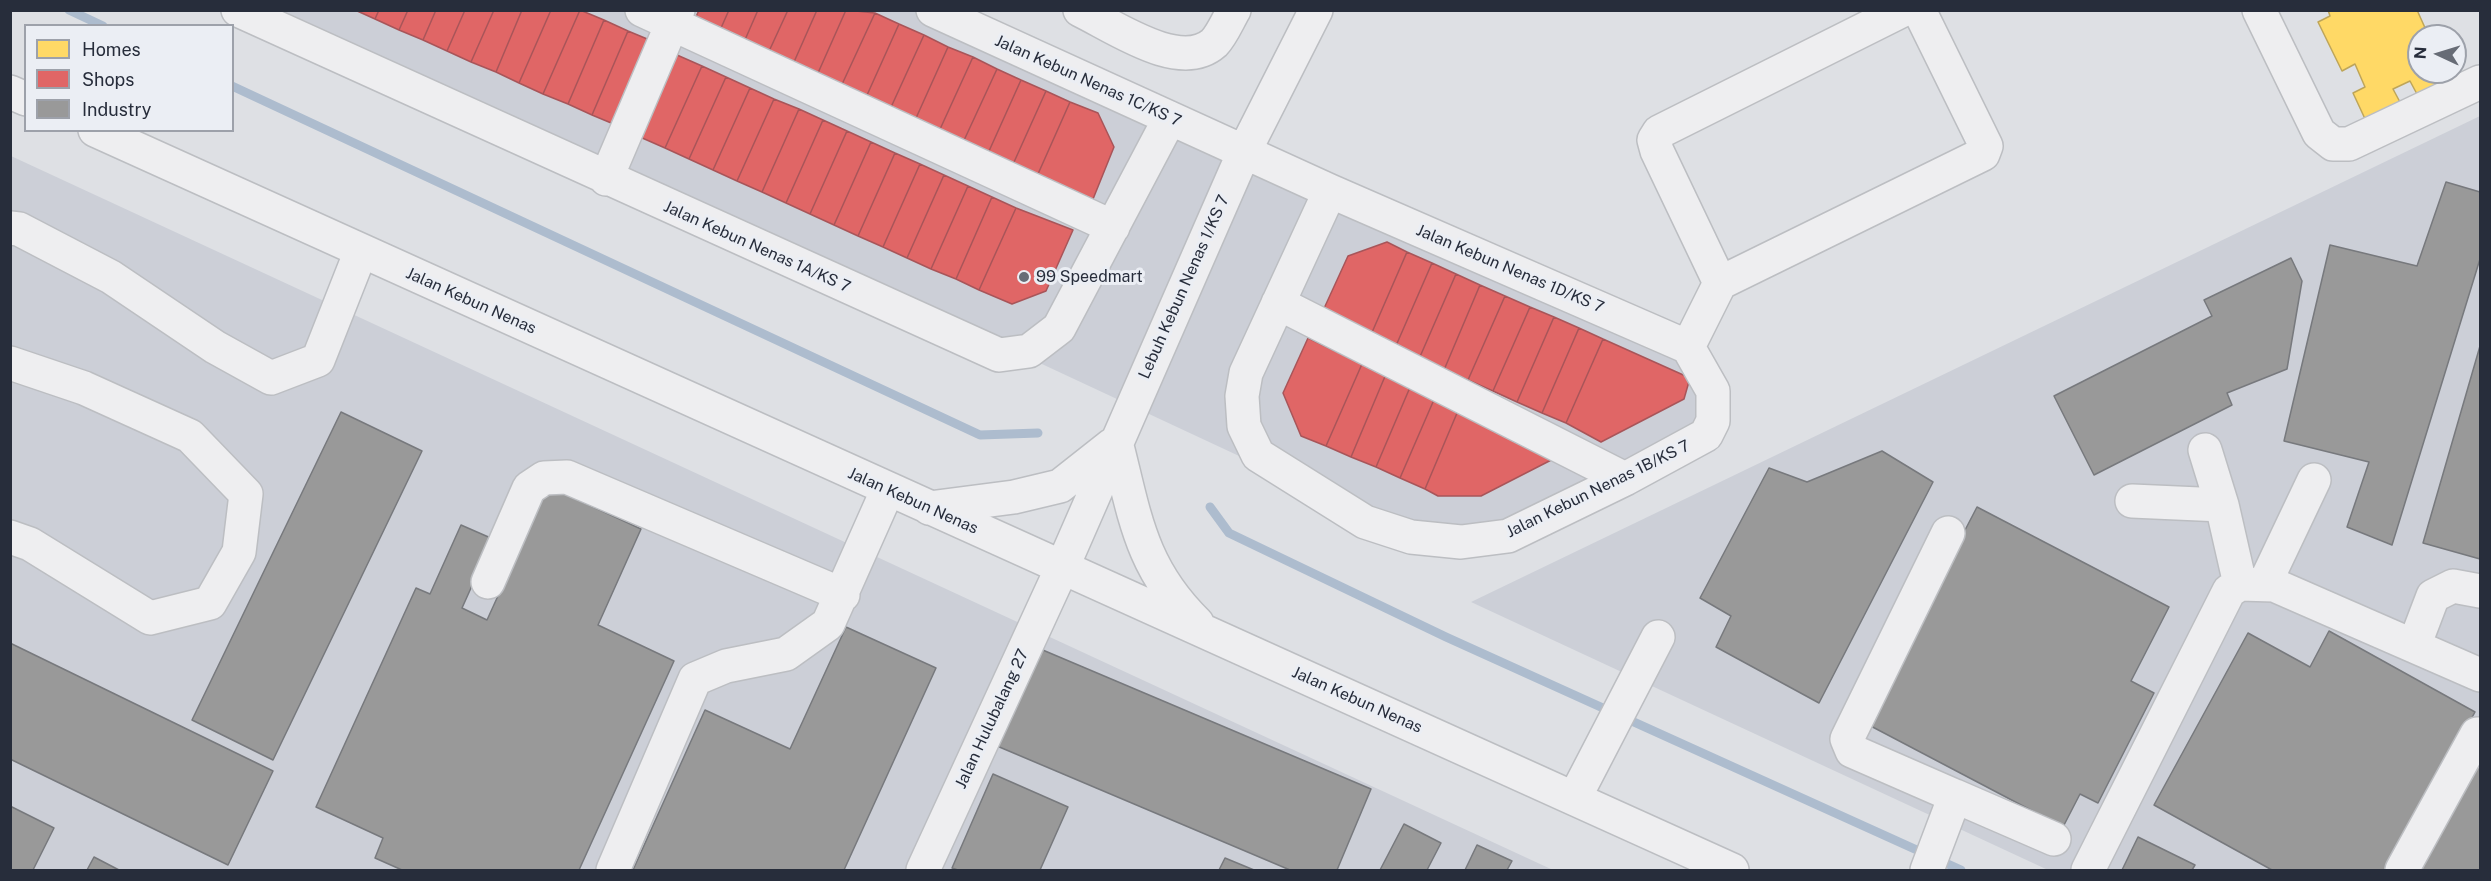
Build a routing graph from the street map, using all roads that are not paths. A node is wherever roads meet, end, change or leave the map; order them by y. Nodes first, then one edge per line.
1 (238, 10) edge
2 (642, 10) edge
3 (933, 10) edge
4 (1080, 10) edge
5 (1234, 10) edge
6 (1316, 10) edge
7 (1903, 10) edge
8 (1914, 10) edge
9 (2259, 10) edge
10 (675, 17) edge
11 (2481, 82) edge
12 (10, 92) edge
13 (24, 98) edge
14 (1170, 118) junction
15 (99, 132) edge
16 (1244, 152) junction
17 (606, 179) junction
18 (1330, 191) junction
19 (1113, 227) junction
20 (10, 228) edge
21 (361, 251) junction
22 (1720, 283) junction
23 (1278, 303) junction
24 (1689, 347) junction
25 (10, 363) edge
26 (2205, 450) dead end
27 (1109, 460) junction
28 (1625, 478) junction
29 (2314, 480) dead end
30 (888, 489) junction
31 (2132, 501) dead end
32 (2222, 505) junction
33 (929, 508) junction
34 (1948, 533) dead end
35 (10, 537) edge
36 (1062, 568) junction
37 (488, 582) dead end
38 (2252, 583) junction
39 (2481, 591) edge
40 (843, 595) junction
41 (1208, 633) junction
42 (1658, 637) dead end
43 (2414, 646) junction
44 (2481, 675) edge
45 (2477, 734) dead end
46 (1955, 796) junction
47 (1575, 797) junction
48 (2054, 839) dead end
49 (1931, 861) edge
50 (1727, 869) edge
51 (613, 870) edge
52 (923, 870) edge
53 (2088, 870) edge
54 (2402, 870) edge

1 - 17 street, Jalan Kebun Nenas 1A/KS 7
2 - 10 street
3 - 14 street, Jalan Kebun Nenas 1C/KS 7
4 - 5 street
6 - 16 street, Lebuh Kebun Nenas 1/KS 7
7 - 22 street
8 - 22 street
9 - 11 street
10 - 17 street
10 - 19 street
12 - 13 street
14 - 16 street, Jalan Kebun Nenas 1C/KS 7
14 - 19 street, Jalan Kebun Nenas 1A/KS 7
15 - 21 street, Jalan Kebun Nenas
16 - 18 street, Jalan Kebun Nenas 1D/KS 7
16 - 27 street, Lebuh Kebun Nenas 1/KS 7
17 - 19 street, Jalan Kebun Nenas 1A/KS 7
18 - 23 street, Jalan Kebun Nenas 1B/KS 7
18 - 24 street, Jalan Kebun Nenas 1D/KS 7
20 - 21 street
21 - 30 street, Jalan Kebun Nenas
22 - 24 street
23 - 28 street
23 - 28 street, Jalan Kebun Nenas 1B/KS 7
24 - 28 street, Jalan Kebun Nenas 1B/KS 7
25 - 35 street
26 - 32 street
27 - 33 street
27 - 36 street, Lebuh Kebun Nenas 1/KS 7
27 - 41 street
29 - 38 street
30 - 33 street, Jalan Kebun Nenas
30 - 40 street
31 - 32 street
32 - 38 street
33 - 36 street, Jalan Kebun Nenas
34 - 46 street
36 - 41 street, Jalan Kebun Nenas
36 - 52 street, Jalan Hulubalang 27
37 - 40 street
38 - 43 street
38 - 53 street
39 - 43 street
40 - 51 street
41 - 47 street, Jalan Kebun Nenas
42 - 47 street
43 - 44 street
45 - 54 street
46 - 48 street
46 - 49 street
47 - 50 street, Jalan Kebun Nenas

